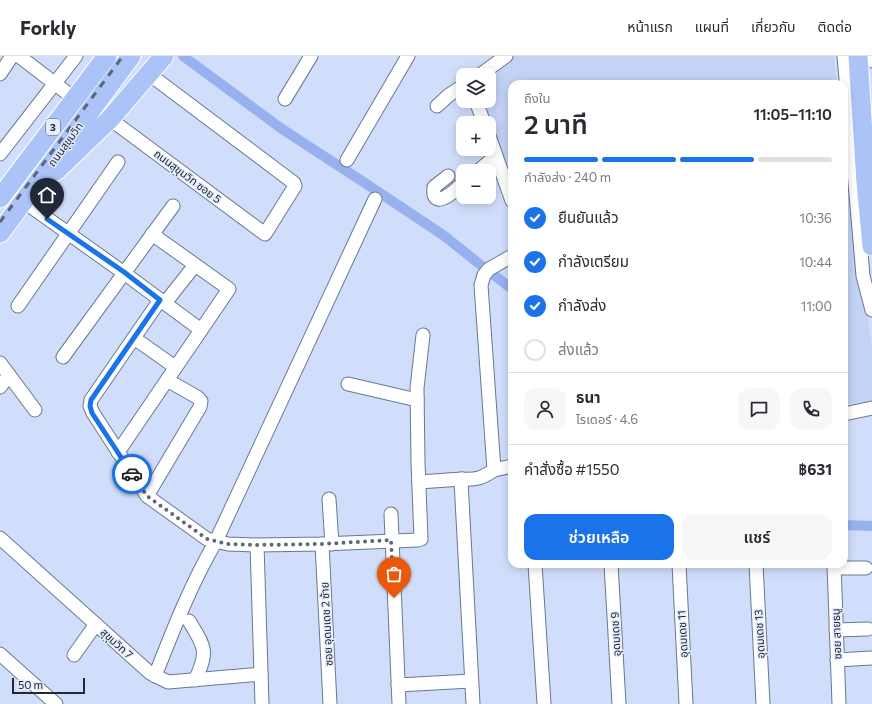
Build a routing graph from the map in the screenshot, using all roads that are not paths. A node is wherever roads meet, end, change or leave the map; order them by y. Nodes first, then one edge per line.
1 (12, 56) edge
2 (19, 56) edge
3 (33, 56) edge
4 (76, 56) edge
5 (107, 56) edge
6 (130, 56) edge
7 (164, 56) edge
8 (311, 56) edge
9 (408, 56) edge
10 (506, 56) edge
11 (844, 56) edge
12 (858, 56) edge
13 (867, 56) edge
14 (872, 61) edge
15 (150, 65) edge
16 (490, 68) edge
17 (0, 74) edge
18 (57, 80) junction
19 (846, 80) edge
20 (456, 90) edge
21 (77, 96) junction
22 (285, 99) dead end
23 (848, 102) edge
24 (437, 106) dead end
25 (110, 119) junction
26 (0, 154) edge
27 (496, 156) joint
28 (347, 160) dead end
29 (118, 162) dead end
30 (486, 164) edge
31 (448, 176) dead end
32 (456, 189) edge
33 (508, 190) edge
34 (27, 196) junction
35 (0, 198) edge
36 (375, 199) dead end
37 (173, 206) dead end
38 (0, 232) edge
39 (68, 234) junction
40 (152, 234) junction
41 (872, 246) edge
42 (508, 258) edge
43 (195, 265) junction
44 (124, 272) junction
45 (163, 302) junction
46 (18, 306) dead end
47 (872, 310) edge
48 (201, 330) junction
49 (423, 335) dead end
50 (134, 338) junction
51 (63, 357) dead end
52 (0, 362) edge
53 (175, 367) junction
54 (9, 375) junction
55 (167, 380) junction
56 (348, 384) dead end
57 (0, 387) edge
58 (417, 400) junction
59 (872, 408) edge
60 (35, 410) dead end
61 (848, 413) edge
62 (118, 452) junction
63 (508, 467) edge
64 (494, 470) junction
65 (462, 479) junction
66 (419, 482) junction
67 (147, 496) junction
68 (329, 499) dead end
69 (390, 514) dead end
70 (0, 538) edge
71 (391, 540) junction
72 (216, 541) junction
73 (327, 544) junction
74 (256, 545) junction
75 (848, 567) edge
76 (535, 568) edge
77 (611, 568) edge
78 (679, 568) edge
79 (756, 568) edge
80 (834, 568) edge
81 (866, 568) dead end
82 (189, 622) dead end
83 (96, 624) junction
84 (868, 629) dead end
85 (836, 630) junction
86 (0, 654) edge
87 (74, 654) dead end
88 (871, 658) edge
89 (837, 660) junction
90 (261, 674) junction
91 (155, 676) junction
92 (196, 680) junction
93 (471, 681) junction
94 (398, 685) junction
95 (56, 704) edge
96 (262, 704) edge
97 (330, 704) edge
98 (398, 704) edge
99 (473, 704) edge
100 (544, 704) edge
101 (619, 704) edge
102 (686, 704) edge
103 (763, 704) edge
104 (839, 704) edge

1 - 17 street
2 - 18 street
3 - 18 street
4 - 18 street
5 - 21 highway, ถนนสุขุมวิท / 3
6 - 34 highway, ถนนสุขุมวิท / 3
7 - 15 highway
8 - 22 street
9 - 28 street
10 - 16 street
11 - 19 street
12 - 41 highway
13 - 14 street
15 - 25 highway
15 - 25 street, ถนนสุขุมวิท ซอย 5
15 - 34 highway
18 - 21 street
18 - 26 street
20 - 24 street
21 - 35 highway, ถนนสุขุมวิท / 3
23 - 47 street
25 - 34 highway
27 - 30 street
27 - 33 street
29 - 39 street
31 - 32 street
34 - 38 highway, ถนนสุขุมวิท / 3
34 - 39 street
36 - 72 street
37 - 40 street
39 - 44 street
39 - 46 street
40 - 43 street
40 - 44 street
42 - 64 street
43 - 45 street
43 - 48 street
44 - 45 street
44 - 51 street
45 - 48 street
45 - 50 street
48 - 53 street
49 - 58 street
50 - 53 street
50 - 62 street
52 - 54 street
53 - 55 street
54 - 57 street
54 - 60 street
55 - 62 street
55 - 67 street
56 - 58 street
58 - 66 street
59 - 61 street
62 - 67 street
63 - 64 street
64 - 65 street
65 - 66 street
65 - 93 street
66 - 71 street
67 - 72 street
68 - 73 street, ซอย อุดมเดช 2 ซ้าย
69 - 71 street
70 - 83 street, สุขุมวิท 7
71 - 73 street
71 - 94 street
72 - 74 street
72 - 91 street
73 - 74 street
73 - 97 street, ซอย อุดมเดช 2 ซ้าย
74 - 90 street
75 - 81 street
76 - 100 street
77 - 101 street, อุดมเดช 9
78 - 102 street, อุดมเดช 11
79 - 103 street, อุดมเดช 13
80 - 85 street, ซอย สายธนู
82 - 92 street
83 - 87 street
83 - 91 street, สุขุมวิท 7
84 - 85 street
85 - 89 street, ซอย สายธนู
86 - 95 street
88 - 89 street
89 - 104 street, ซอย สายธนู
90 - 92 street, สุขุมวิท 7
90 - 96 street
91 - 92 street, สุขุมวิท 7
93 - 94 street
93 - 99 street
94 - 98 street

